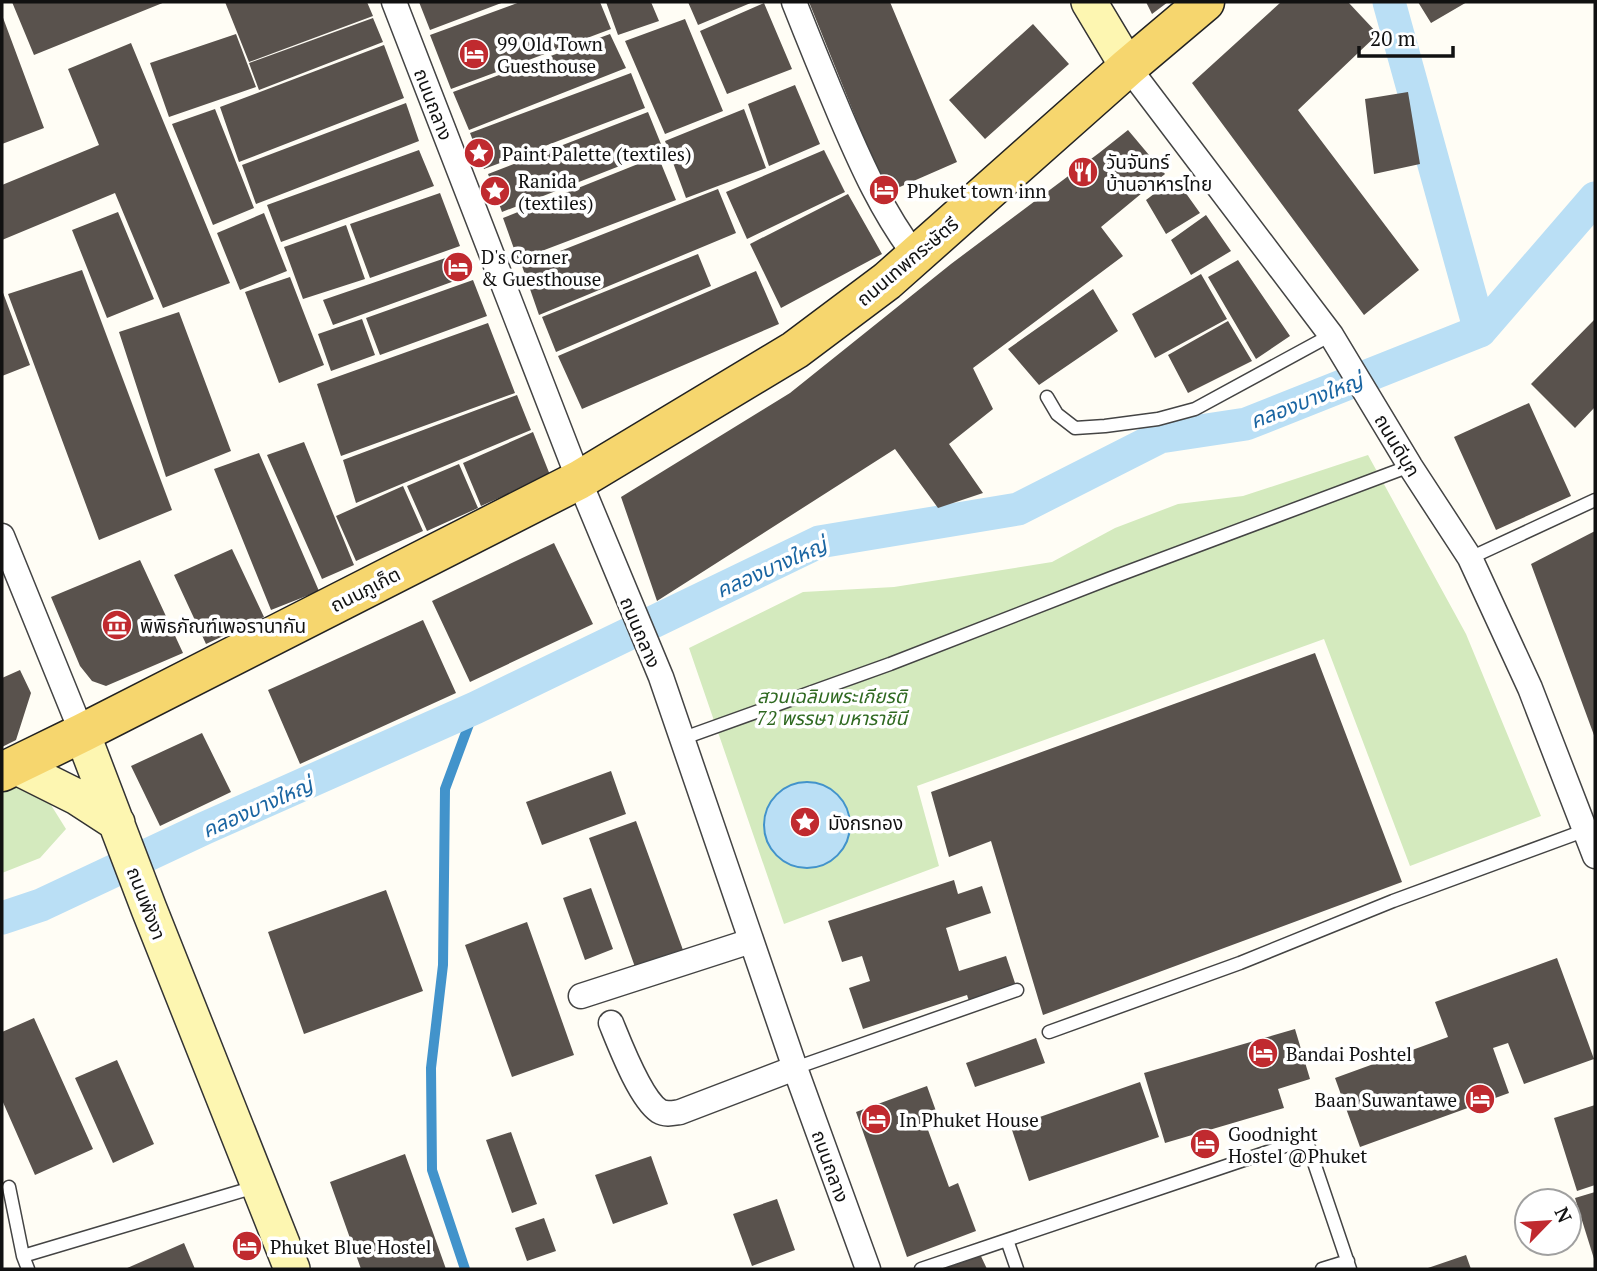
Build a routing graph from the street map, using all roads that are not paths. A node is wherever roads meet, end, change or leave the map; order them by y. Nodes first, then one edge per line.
1 (394, 2) edge
2 (794, 2) edge
3 (1089, 2) edge
4 (1205, 2) edge
5 (1128, 67) junction
6 (915, 255) junction
7 (1337, 345) junction
8 (1047, 397) dead end
9 (1410, 466) junction
10 (579, 480) junction
11 (1595, 500) edge
12 (2, 536) edge
13 (1470, 558) junction
14 (82, 733) junction
15 (681, 738) junction
16 (9, 769) edge
17 (117, 823) junction
18 (1586, 830) junction
19 (1595, 856) edge
20 (751, 941) junction
21 (1017, 990) dead end
22 (582, 996) dead end
23 (611, 1023) dead end
24 (1049, 1032) dead end
25 (795, 1068) junction
26 (9, 1186) dead end
27 (259, 1186) junction
28 (1007, 1240) junction
29 (23, 1256) junction
30 (1349, 1265) edge
31 (28, 1269) edge
32 (292, 1269) edge
33 (868, 1269) edge
34 (921, 1269) edge
35 (1017, 1269) edge
36 (1322, 1269) edge

1 - 10 street, ถนนถลาง
2 - 6 street
3 - 5 street, ถนนดีบุก
4 - 5 main road, ถนนเทพกระษัตรี
5 - 6 main road, ถนนเทพกระษัตรี
5 - 7 street, ถนนดีบุก
6 - 10 main road, ถนนเทพกระษัตรี
7 - 8 lane
7 - 9 street, ถนนดีบุก
9 - 13 street, ถนนดีบุก
9 - 15 lane
10 - 14 main road, ถนนภูเก็ต
10 - 15 street, ถนนถลาง
11 - 13 lane
12 - 14 street, ถนนพังงา
13 - 18 street, ถนนดีบุก
14 - 16 main road, ถนนภูเก็ต
14 - 17 street, ถนนพังงา
15 - 20 street, ถนนถลาง
16 - 17 street
17 - 27 street, ถนนพังงา
18 - 19 street, ถนนดีบุก
18 - 24 lane
20 - 22 street
20 - 25 street, ถนนถลาง
21 - 25 lane
23 - 25 street
25 - 33 street, ถนนถลาง
26 - 29 lane
27 - 29 lane
27 - 32 street, ถนนพังงา
28 - 30 lane
28 - 34 lane
28 - 35 lane
29 - 31 lane
30 - 36 lane

